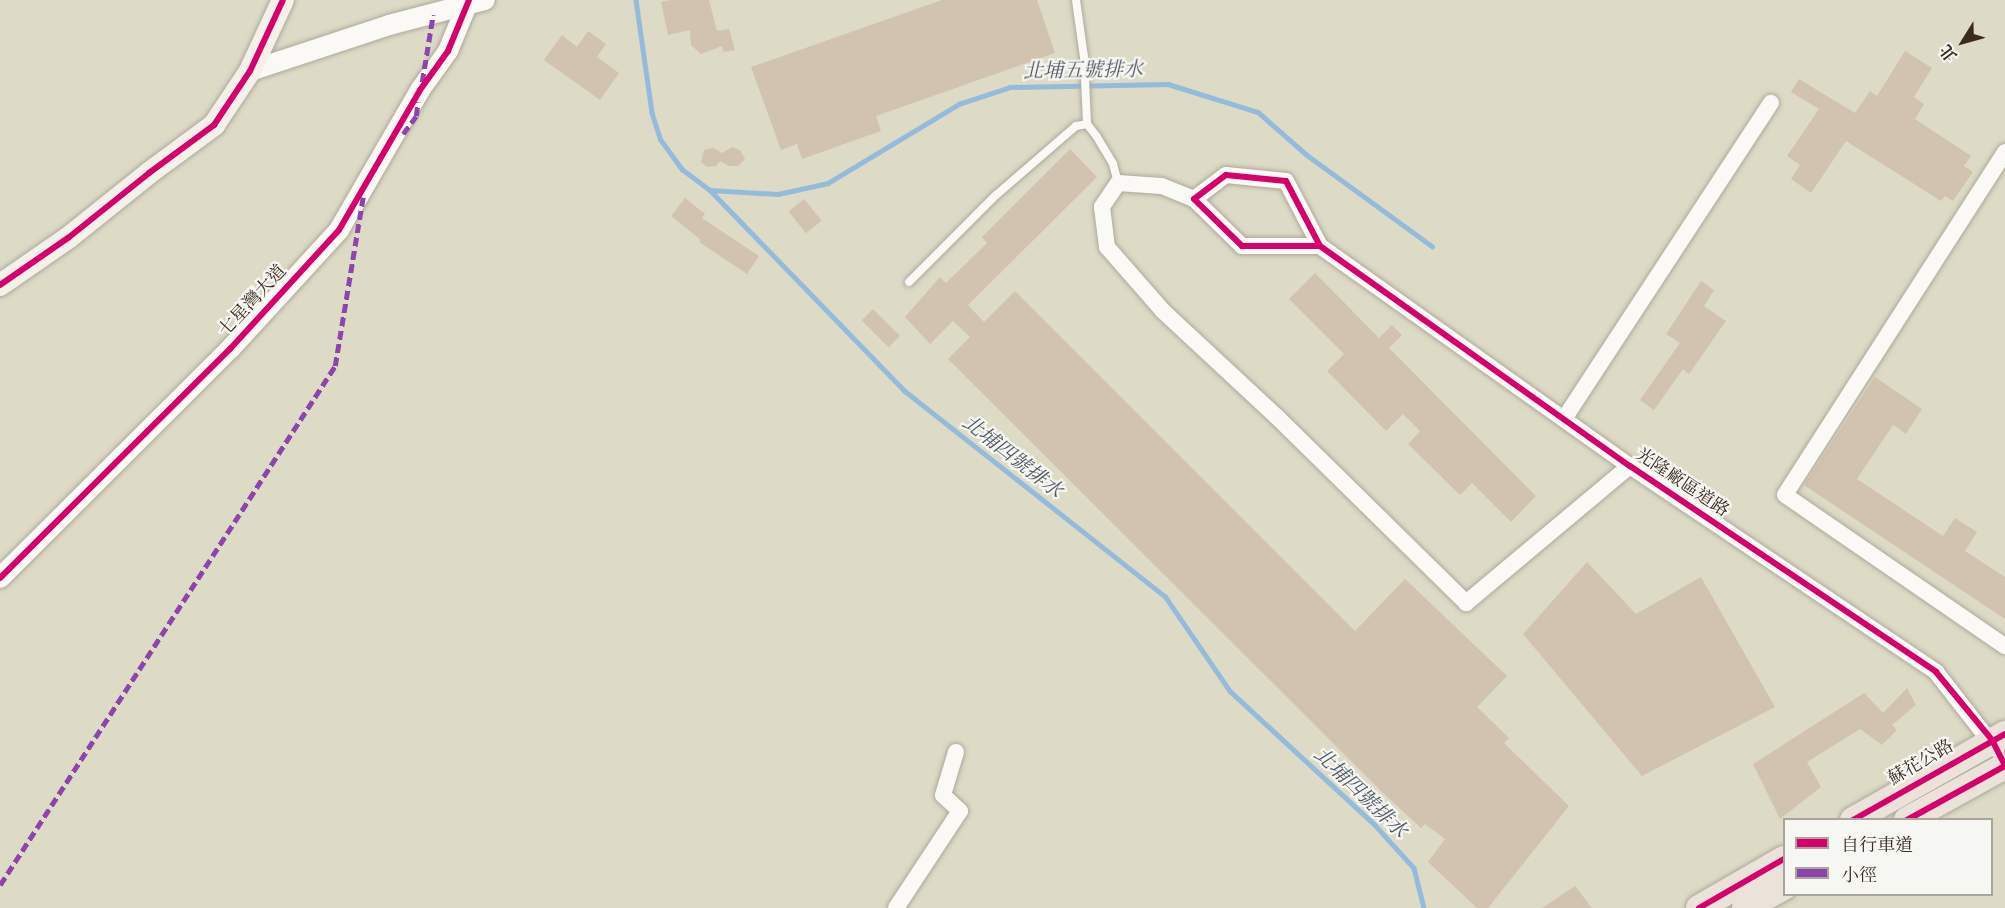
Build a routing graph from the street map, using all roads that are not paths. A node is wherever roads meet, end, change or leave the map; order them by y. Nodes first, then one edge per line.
1 (283, 0) edge
2 (1076, 0) edge
3 (474, 2) edge
4 (250, 71) junction
5 (1771, 103) dead end
6 (1087, 124) junction
7 (2005, 153) edge
8 (1118, 183) junction
9 (1194, 199) junction
10 (1320, 246) junction
11 (909, 282) dead end
12 (0, 285) edge
13 (1564, 419) junction
14 (1630, 466) junction
15 (0, 578) edge
16 (2005, 646) edge
17 (1998, 737) edge
18 (956, 752) dead end
19 (2005, 766) edge
20 (1855, 818) edge
21 (1909, 818) edge
22 (1783, 860) edge
23 (1783, 887) edge
24 (896, 908) edge
25 (1699, 908) edge
26 (1745, 908) edge

1 - 4 main road
2 - 6 lane
3 - 4 street
3 - 15 street, 七星灣大道
4 - 12 main road
5 - 13 street
6 - 8 lane
6 - 11 lane
7 - 16 street
8 - 9 street
8 - 14 street
9 - 10 street
9 - 10 street, 光隆廠區道路
10 - 13 street, 光隆廠區道路
13 - 14 street, 光隆廠區道路
14 - 17 street, 光隆廠區道路
17 - 19 street, 光隆廠區道路
17 - 20 main road, 蘇花公路
18 - 24 street
19 - 21 main road
22 - 25 main road
23 - 26 main road

